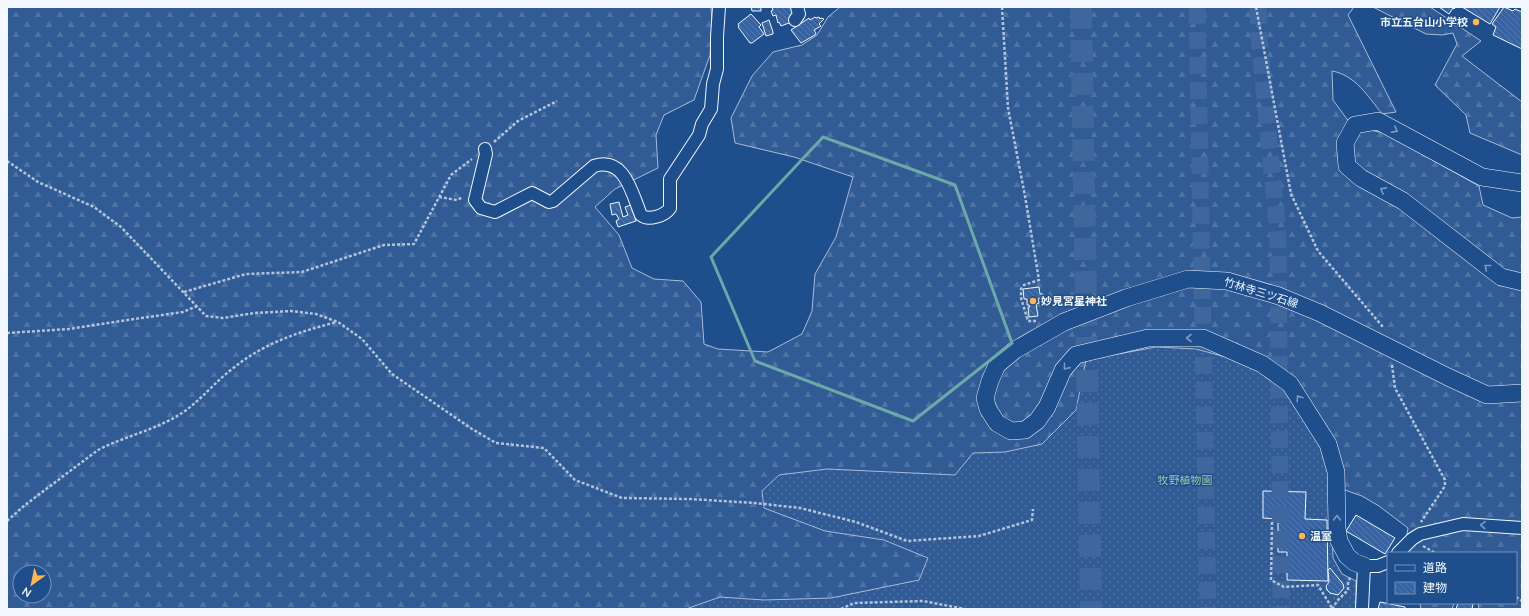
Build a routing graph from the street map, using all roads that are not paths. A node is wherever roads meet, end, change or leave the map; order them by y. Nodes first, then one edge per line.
1 (719, 7) edge
2 (796, 7) edge
3 (795, 20) dead end
4 (485, 149) road end
5 (1522, 183) edge
6 (1522, 282) edge
7 (1522, 393) edge
8 (1522, 528) edge
9 (1399, 552) edge
10 (1387, 562) edge
11 (1361, 565) junction
12 (1362, 609) edge

1 - 4 street
2 - 3 street
6 -> 5 main road
11 -> 7 main road, 竹林寺三ツ石線
8 -> 9 street
10 - 11 street
11 - 12 street

